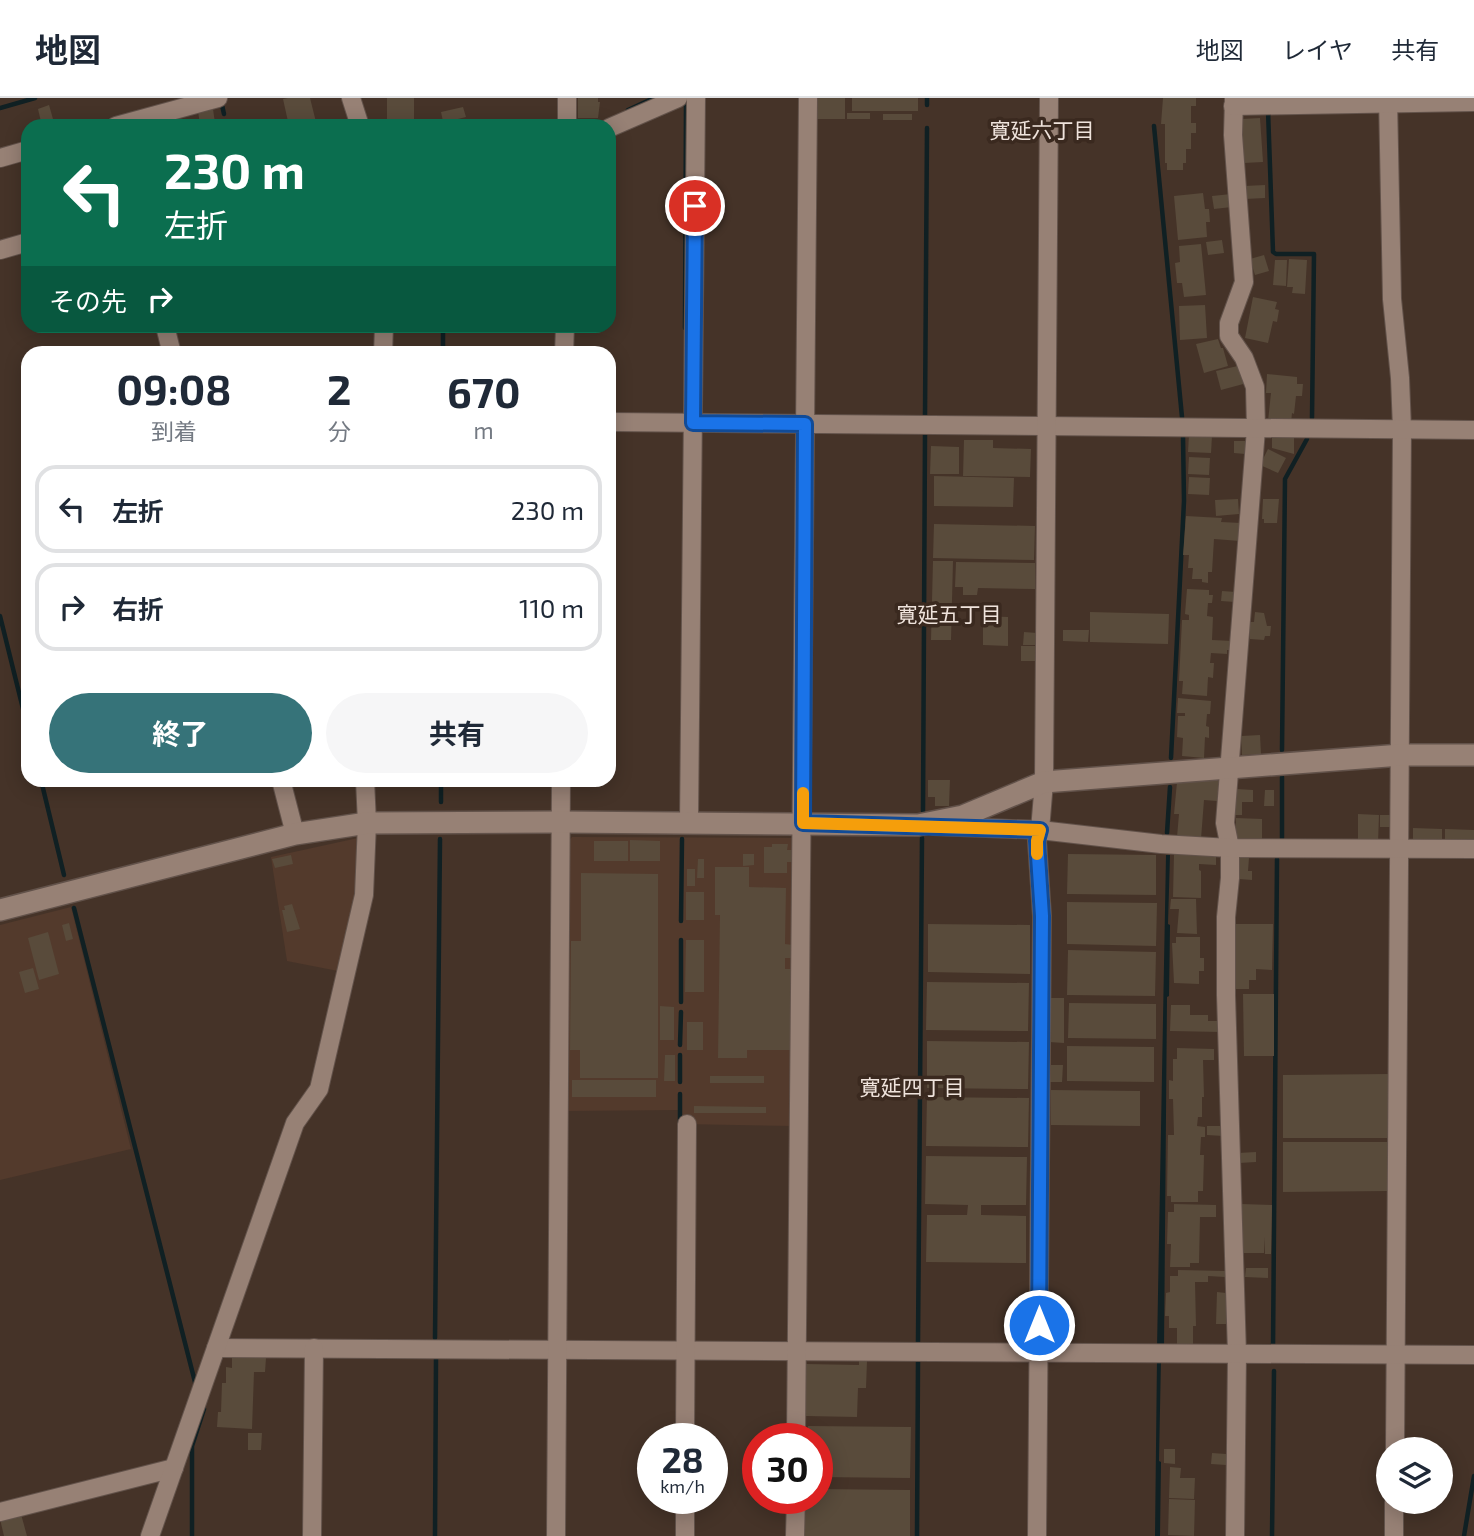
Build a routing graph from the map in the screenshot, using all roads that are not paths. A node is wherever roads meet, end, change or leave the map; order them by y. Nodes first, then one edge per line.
1 (218, 98) edge
2 (351, 98) edge
3 (567, 98) edge
4 (678, 98) edge
5 (696, 98) edge
6 (807, 98) edge
7 (1049, 98) edge
8 (1388, 101) edge
9 (1233, 102) edge
10 (1474, 102) edge
11 (142, 119) edge
12 (358, 119) edge
13 (567, 119) edge
14 (616, 125) edge
15 (21, 152) edge
16 (0, 158) edge
17 (21, 244) edge
18 (0, 250) edge
19 (616, 422) edge
20 (693, 423) junction
21 (805, 424) junction
22 (1045, 427) junction
23 (1256, 429) junction
24 (1402, 429) junction
25 (1474, 430) edge
26 (1401, 755) junction
27 (1474, 755) edge
28 (1229, 767) junction
29 (1044, 782) junction
30 (283, 787) edge
31 (365, 787) edge
32 (561, 787) edge
33 (561, 822) junction
34 (689, 822) junction
35 (367, 823) junction
36 (803, 823) junction
37 (918, 825) junction
38 (1040, 830) junction
39 (295, 834) junction
40 (1230, 848) junction
41 (1400, 848) junction
42 (1474, 849) edge
43 (0, 910) edge
44 (687, 1124) dead end
45 (216, 1348) junction
46 (314, 1349) junction
47 (557, 1350) junction
48 (686, 1351) junction
49 (797, 1352) junction
50 (1039, 1352) junction
51 (1237, 1354) junction
52 (1474, 1355) edge
53 (1396, 1356) junction
54 (685, 1423) edge
55 (796, 1423) edge
56 (1395, 1437) edge
57 (174, 1468) junction
58 (0, 1512) edge
59 (685, 1514) edge
60 (796, 1514) edge
61 (1394, 1514) edge
62 (150, 1536) edge
63 (312, 1536) edge
64 (556, 1536) edge
65 (685, 1536) edge
66 (796, 1536) edge
67 (1037, 1536) edge
68 (1235, 1536) edge
69 (1394, 1536) edge

1 - 11 street
2 - 12 street
3 - 13 street
4 - 14 street
5 - 20 street
6 - 21 street
7 - 22 street
8 - 9 street
8 - 10 street
8 - 24 street
9 - 23 street
15 - 16 street
17 - 18 street
19 - 20 street
20 - 21 street
20 - 34 street
21 - 22 street
21 - 36 street
22 - 23 street
22 - 29 street
23 - 24 street
23 - 28 street
24 - 25 street
24 - 26 street
26 - 27 street
26 - 28 street
26 - 41 street
28 - 29 street
28 - 40 street
29 - 37 street
29 - 38 street
30 - 39 street
31 - 35 street
32 - 33 street
33 - 34 street
33 - 35 street
33 - 47 street
34 - 36 street
35 - 39 street
35 - 45 street
36 - 37 street
36 - 49 street
37 - 38 street
38 - 40 street
38 - 50 street
39 - 43 street
40 - 41 street
40 - 51 street
41 - 42 street
41 - 53 street
44 - 48 street
45 - 46 street
45 - 57 street
46 - 47 street
46 - 63 street
47 - 48 street
47 - 64 street
48 - 49 street
48 - 54 street
49 - 50 street
49 - 55 street
50 - 51 street
50 - 67 street
51 - 53 street
51 - 68 street
52 - 53 street
53 - 56 street
57 - 58 street
57 - 62 street
59 - 65 street
60 - 66 street
61 - 69 street

